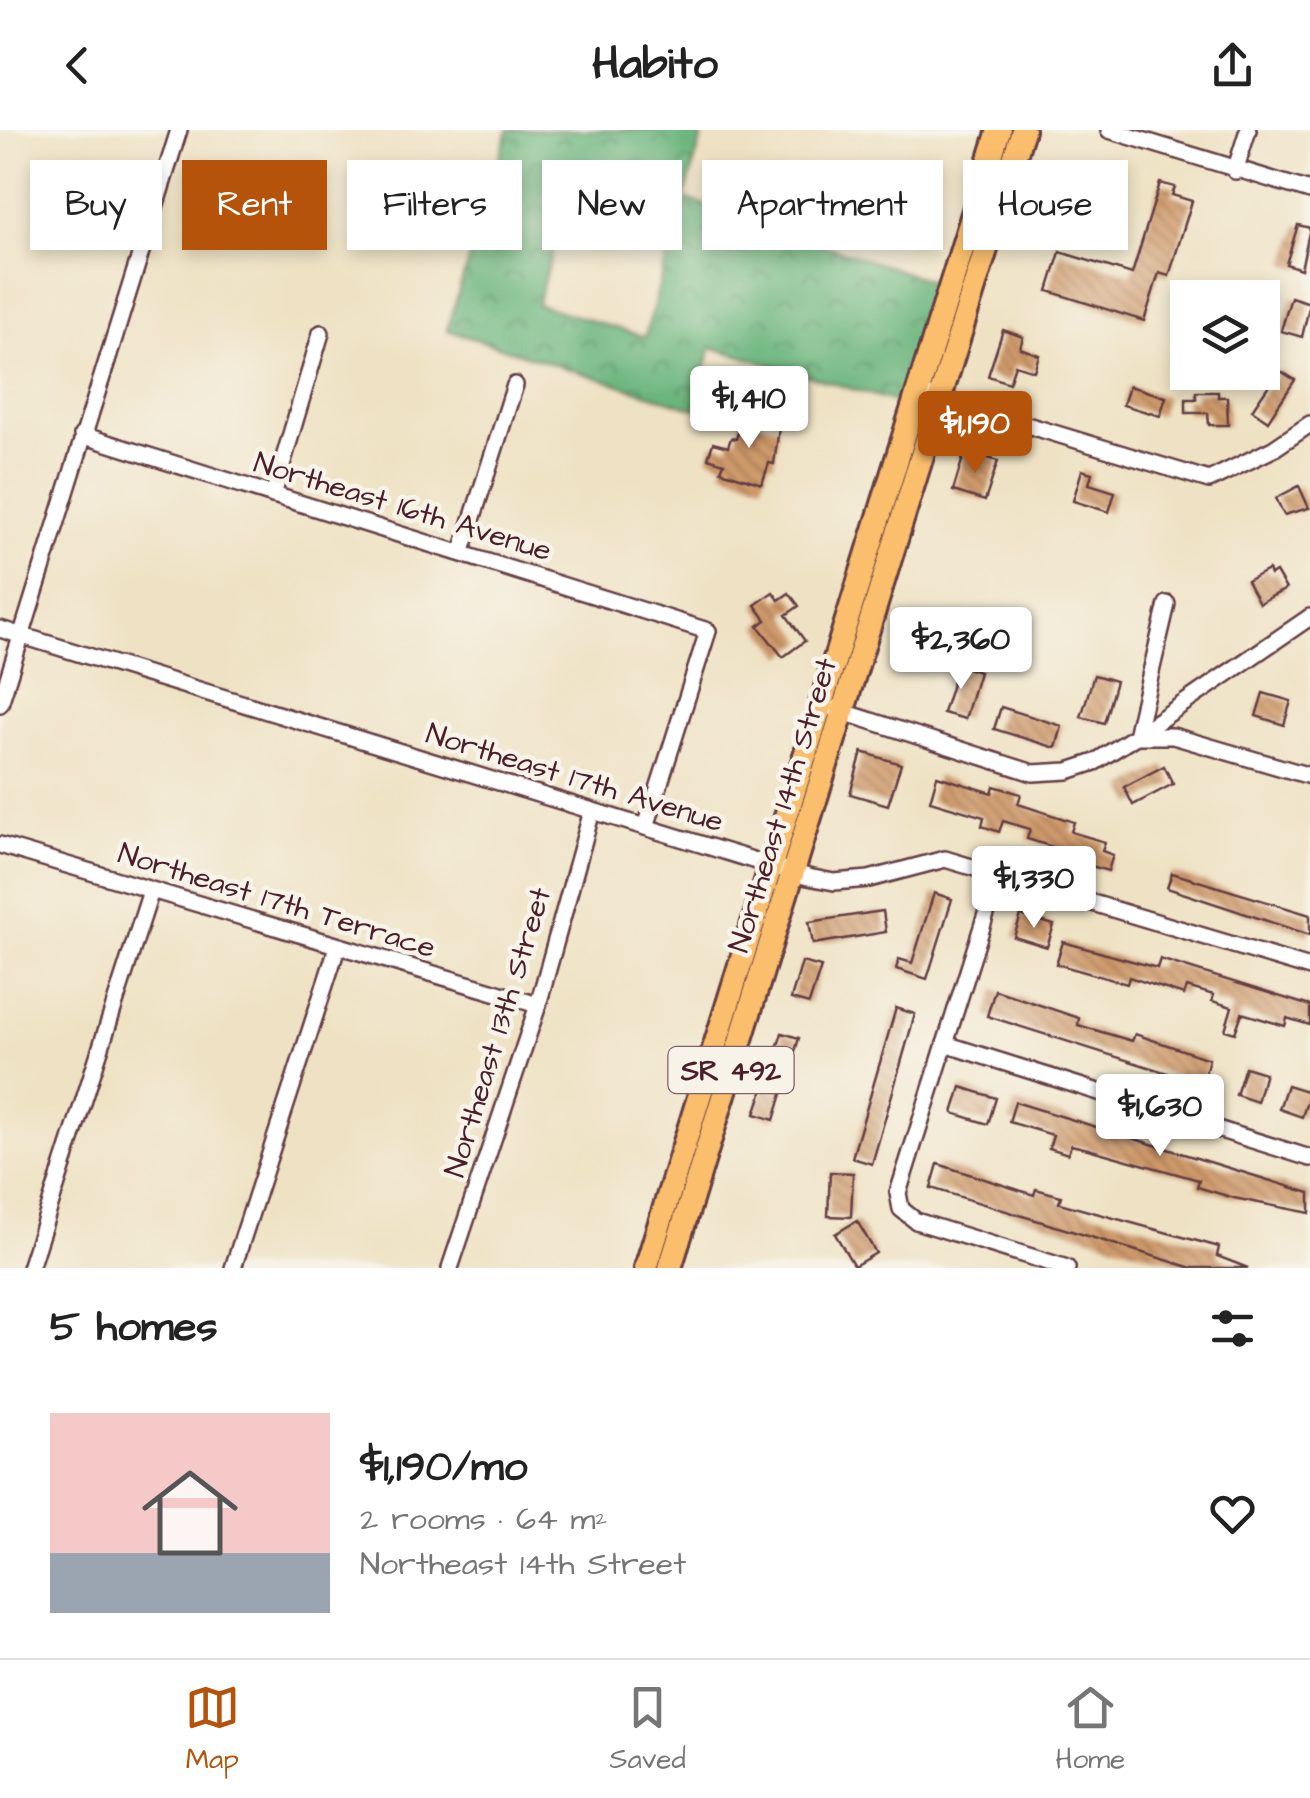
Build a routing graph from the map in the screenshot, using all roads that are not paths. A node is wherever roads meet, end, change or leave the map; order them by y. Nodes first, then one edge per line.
1 (179, 130) edge
2 (999, 130) edge
3 (1024, 130) edge
4 (1109, 130) edge
5 (1248, 130) edge
6 (1235, 170) junction
7 (1310, 191) edge
8 (321, 333) dead end
9 (515, 384) dead end
10 (929, 396) junction
11 (1310, 424) edge
12 (82, 435) junction
13 (273, 495) junction
14 (462, 551) junction
15 (1166, 604) dead end
16 (1310, 617) edge
17 (0, 629) edge
18 (22, 636) junction
19 (0, 704) edge
20 (831, 708) junction
21 (1136, 736) junction
22 (1310, 776) edge
23 (592, 811) junction
24 (646, 827) junction
25 (0, 845) edge
26 (782, 869) junction
27 (999, 873) junction
28 (152, 891) junction
29 (337, 948) junction
30 (1310, 968) edge
31 (538, 1005) junction
32 (945, 1044) junction
33 (1310, 1158) edge
34 (30, 1268) edge
35 (234, 1268) edge
36 (450, 1268) edge
37 (646, 1268) edge
38 (670, 1268) edge
39 (1067, 1268) edge

1 - 12 street
2 - 10 main road, Northeast 14th Street / SR 492
3 - 10 main road, Northeast 14th Street / SR 492
4 - 6 street
5 - 6 street
6 - 7 street
8 - 13 street
9 - 14 street
10 - 11 street
10 - 20 main road, Northeast 14th Street / SR 492
12 - 13 street, Northeast 16th Avenue
12 - 18 street
13 - 14 street, Northeast 16th Avenue
14 - 24 street, Northeast 16th Avenue
15 - 21 street
16 - 21 street
17 - 18 street, Northeast 17th Avenue
18 - 19 street
18 - 23 street, Northeast 17th Avenue
20 - 21 street
20 - 26 main road, Northeast 14th Street / SR 492
21 - 22 street
23 - 24 street, Northeast 17th Avenue
23 - 31 street, Northeast 13th Street
24 - 26 street, Northeast 17th Avenue
25 - 28 street, Northeast 17th Terrace
26 - 27 street, Northeast 17th Avenue
26 - 37 main road, Northeast 14th Street / SR 492
26 - 38 main road, Northeast 14th Street / SR 492
27 - 30 street, Northeast 17th Avenue
27 - 32 street
28 - 29 street, Northeast 17th Terrace
28 - 34 street
29 - 31 street, Northeast 17th Terrace
29 - 35 street
31 - 36 street, Northeast 13th Street
32 - 33 street
32 - 39 street

